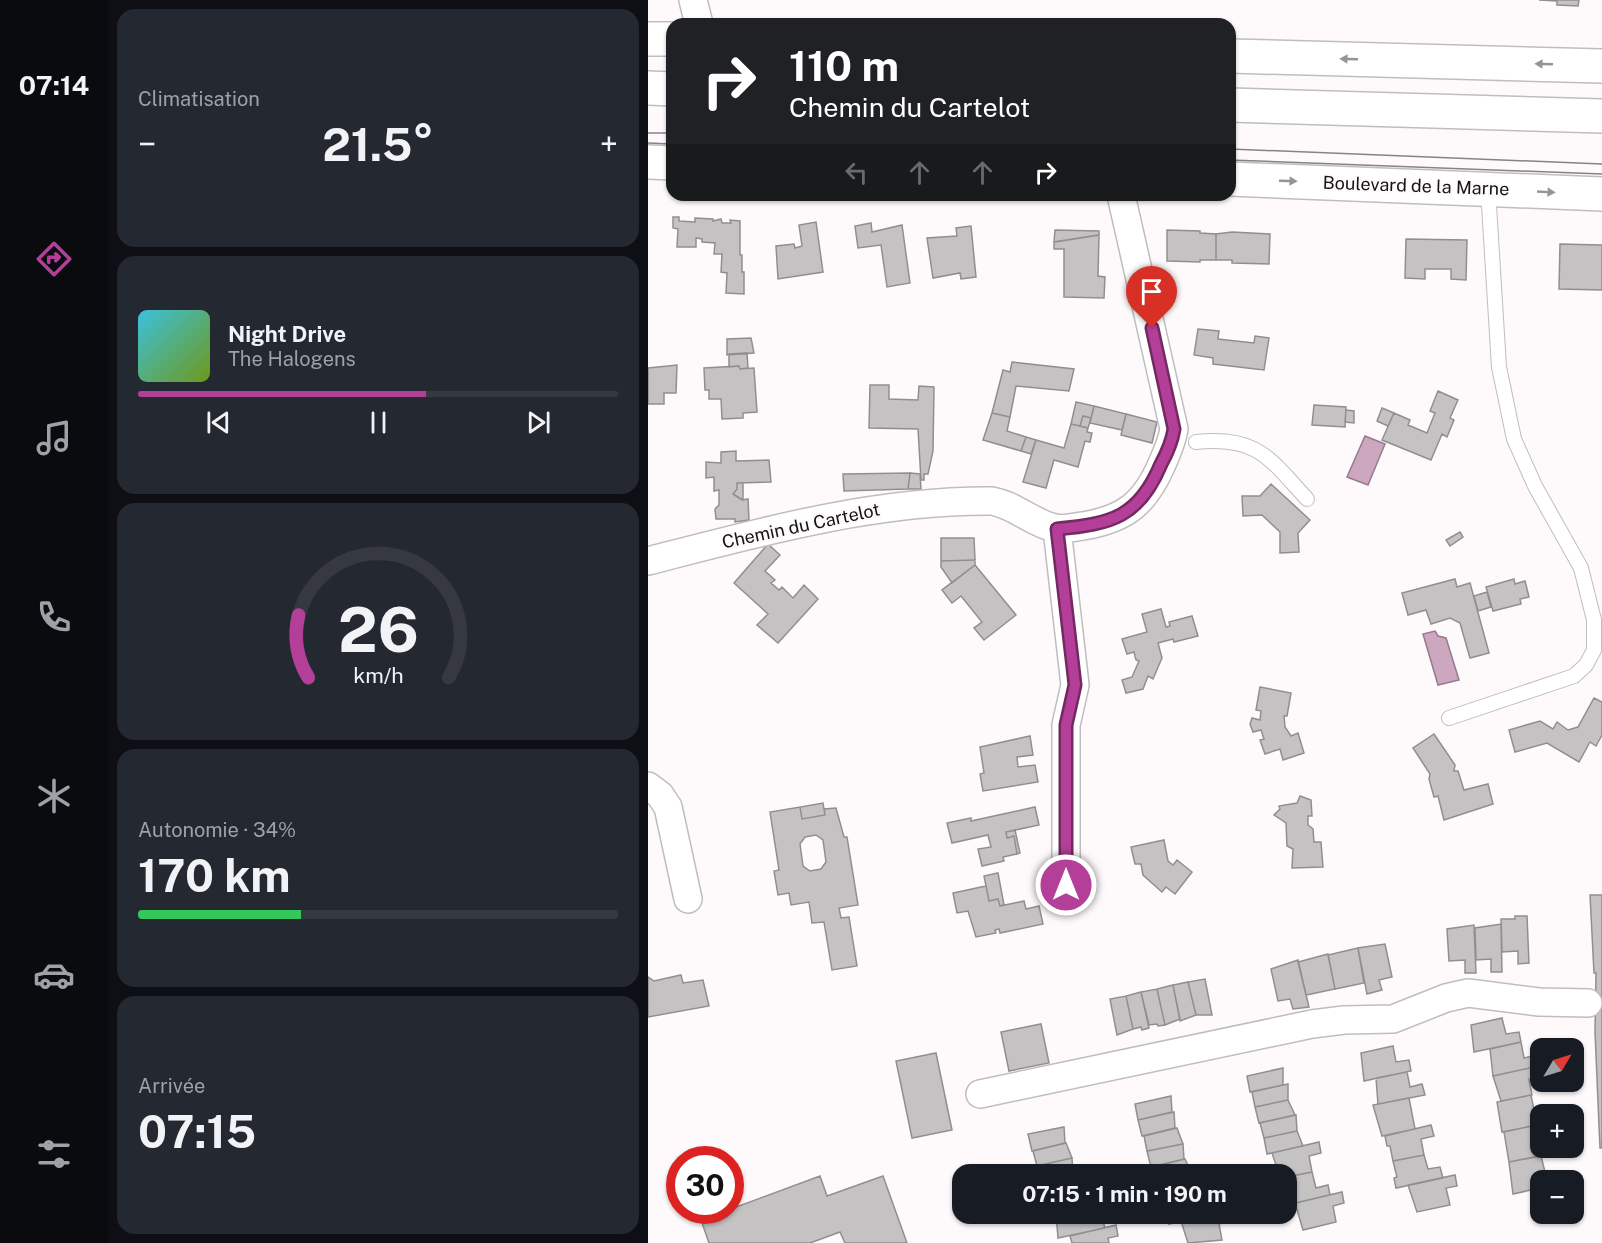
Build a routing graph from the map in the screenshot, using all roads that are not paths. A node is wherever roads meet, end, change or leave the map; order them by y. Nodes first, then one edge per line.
1 (693, 0) edge
2 (698, 18) edge
3 (648, 39) edge
4 (666, 39) edge
5 (1236, 56) edge
6 (1602, 66) edge
7 (648, 88) edge
8 (666, 89) edge
9 (1236, 105) edge
10 (648, 108) edge
11 (666, 109) edge
12 (1602, 116) edge
13 (1236, 125) edge
14 (1602, 136) edge
15 (648, 162) edge
16 (666, 163) edge
17 (1236, 180) edge
18 (1488, 189) junction
19 (1602, 194) edge
20 (1122, 201) edge
21 (1196, 442) dead end
22 (1307, 499) dead end
23 (1057, 529) junction
24 (648, 561) edge
25 (1449, 718) dead end
26 (648, 786) edge
27 (1066, 885) dead end
28 (688, 899) dead end
29 (1588, 1003) dead end
30 (980, 1094) dead end

1 - 2 street
3 - 4 street
6 -> 5 street
7 - 8 street
9 - 12 street
10 - 11 street
13 - 14 street
15 - 16 street
17 -> 18 street, Boulevard de la Marne
18 -> 19 street, Boulevard de la Marne
18 - 25 lane
20 - 23 street
21 - 22 lane
23 - 24 street, Chemin du Cartelot
23 - 27 street
26 - 28 street
29 - 30 street

